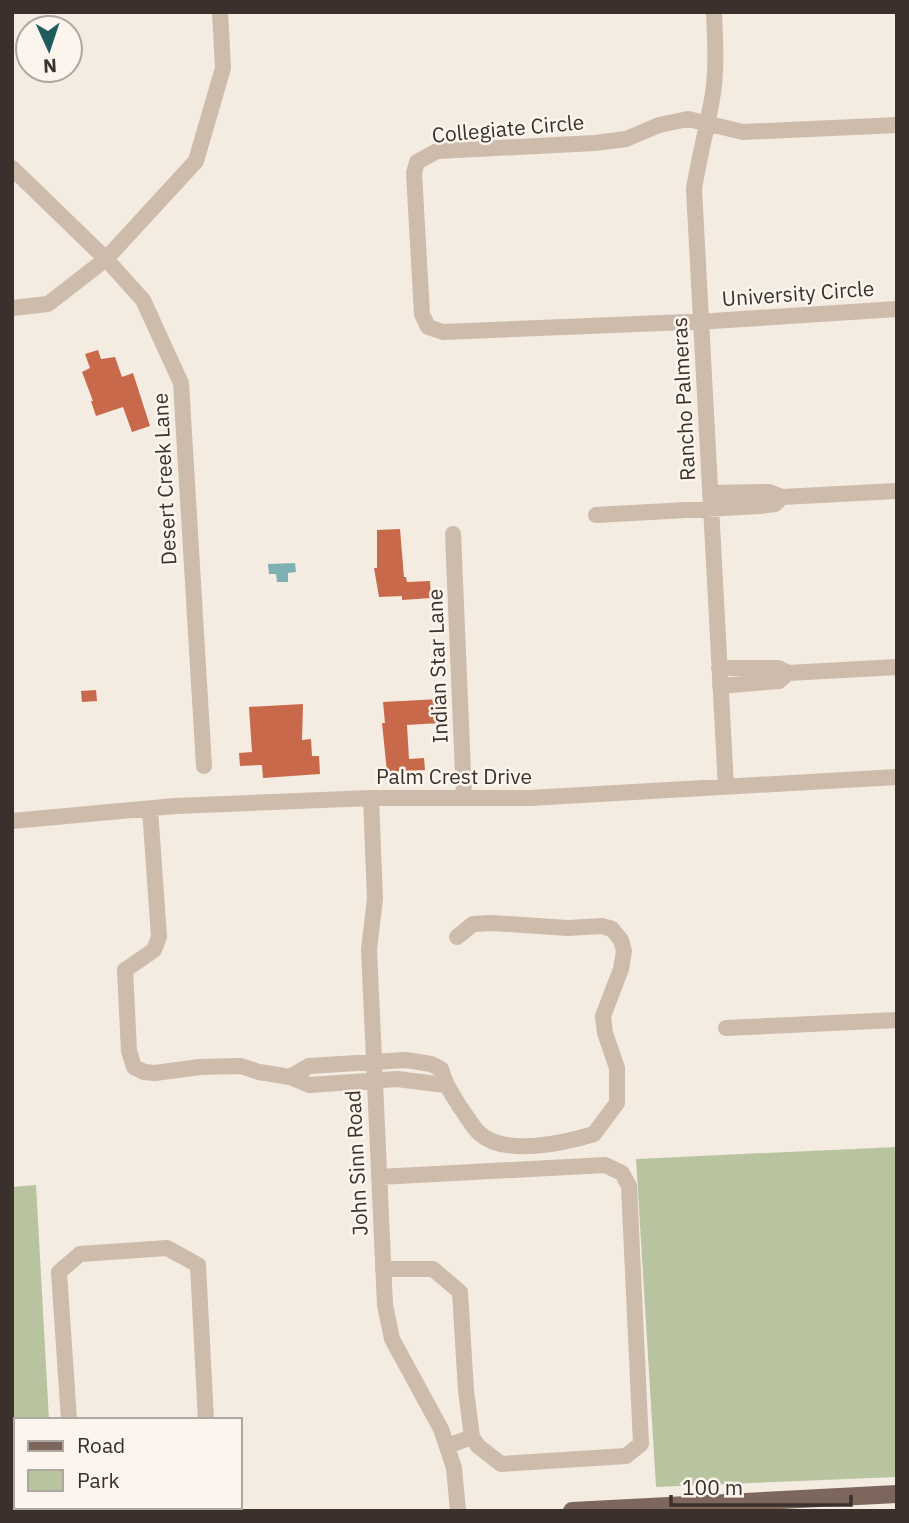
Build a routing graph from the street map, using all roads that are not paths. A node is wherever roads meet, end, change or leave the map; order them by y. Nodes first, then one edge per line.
1 (220, 12) edge
2 (714, 12) edge
3 (706, 122) junction
4 (897, 125) edge
5 (12, 168) edge
6 (106, 259) junction
7 (12, 308) edge
8 (897, 309) edge
9 (701, 320) junction
10 (897, 491) edge
11 (710, 501) junction
12 (596, 515) dead end
13 (453, 534) dead end
14 (897, 667) edge
15 (719, 668) junction
16 (761, 675) junction
17 (720, 686) junction
18 (204, 766) dead end
19 (897, 777) edge
20 (726, 787) junction
21 (371, 797) junction
22 (464, 797) junction
23 (150, 808) junction
24 (12, 821) edge
25 (457, 937) dead end
26 (897, 1020) edge
27 (726, 1028) dead end
28 (417, 1060) junction
29 (373, 1063) junction
30 (322, 1066) junction
31 (290, 1077) junction
32 (414, 1081) junction
33 (374, 1082) junction
34 (324, 1084) junction
35 (445, 1085) junction
36 (379, 1177) junction
37 (383, 1269) junction
38 (69, 1418) edge
39 (206, 1418) edge
40 (472, 1437) junction
41 (447, 1446) junction
42 (897, 1494) edge
43 (774, 1506) edge
44 (458, 1511) edge
45 (572, 1511) edge

1 - 6 street
2 - 3 street, Rancho Palmeras
3 - 4 street
3 - 9 street, Rancho Palmeras
3 - 9 street, Collegiate Circle
5 - 6 street, Desert Creek Lane
6 - 7 street
6 - 18 street, Desert Creek Lane
8 - 9 street, University Circle
9 - 11 street, Rancho Palmeras
10 - 11 street
11 - 12 street
11 - 15 street, Rancho Palmeras
13 - 22 street, Indian Star Lane
14 - 16 street
15 - 16 street
15 - 17 street, Rancho Palmeras
16 - 17 street
17 - 20 street, Rancho Palmeras
19 - 20 street, Palm Crest Drive
20 - 22 street, Palm Crest Drive
21 - 22 street, Palm Crest Drive
21 - 23 street, Palm Crest Drive
21 - 29 street, John Sinn Road
23 - 24 street, Palm Crest Drive
23 - 31 street
25 - 35 street
26 - 27 street
28 - 29 street
28 - 32 street
28 - 35 street
29 - 30 street
29 - 33 street, John Sinn Road
30 - 31 street
30 - 34 street
31 - 34 street
32 - 33 street
32 - 35 street
33 - 34 street
33 - 36 street, John Sinn Road
36 - 37 street, John Sinn Road
36 - 40 street
37 - 40 street
37 - 41 street, John Sinn Road
38 - 39 street
40 - 41 street
41 - 44 street, John Sinn Road
42 - 43 main road
43 - 45 main road

